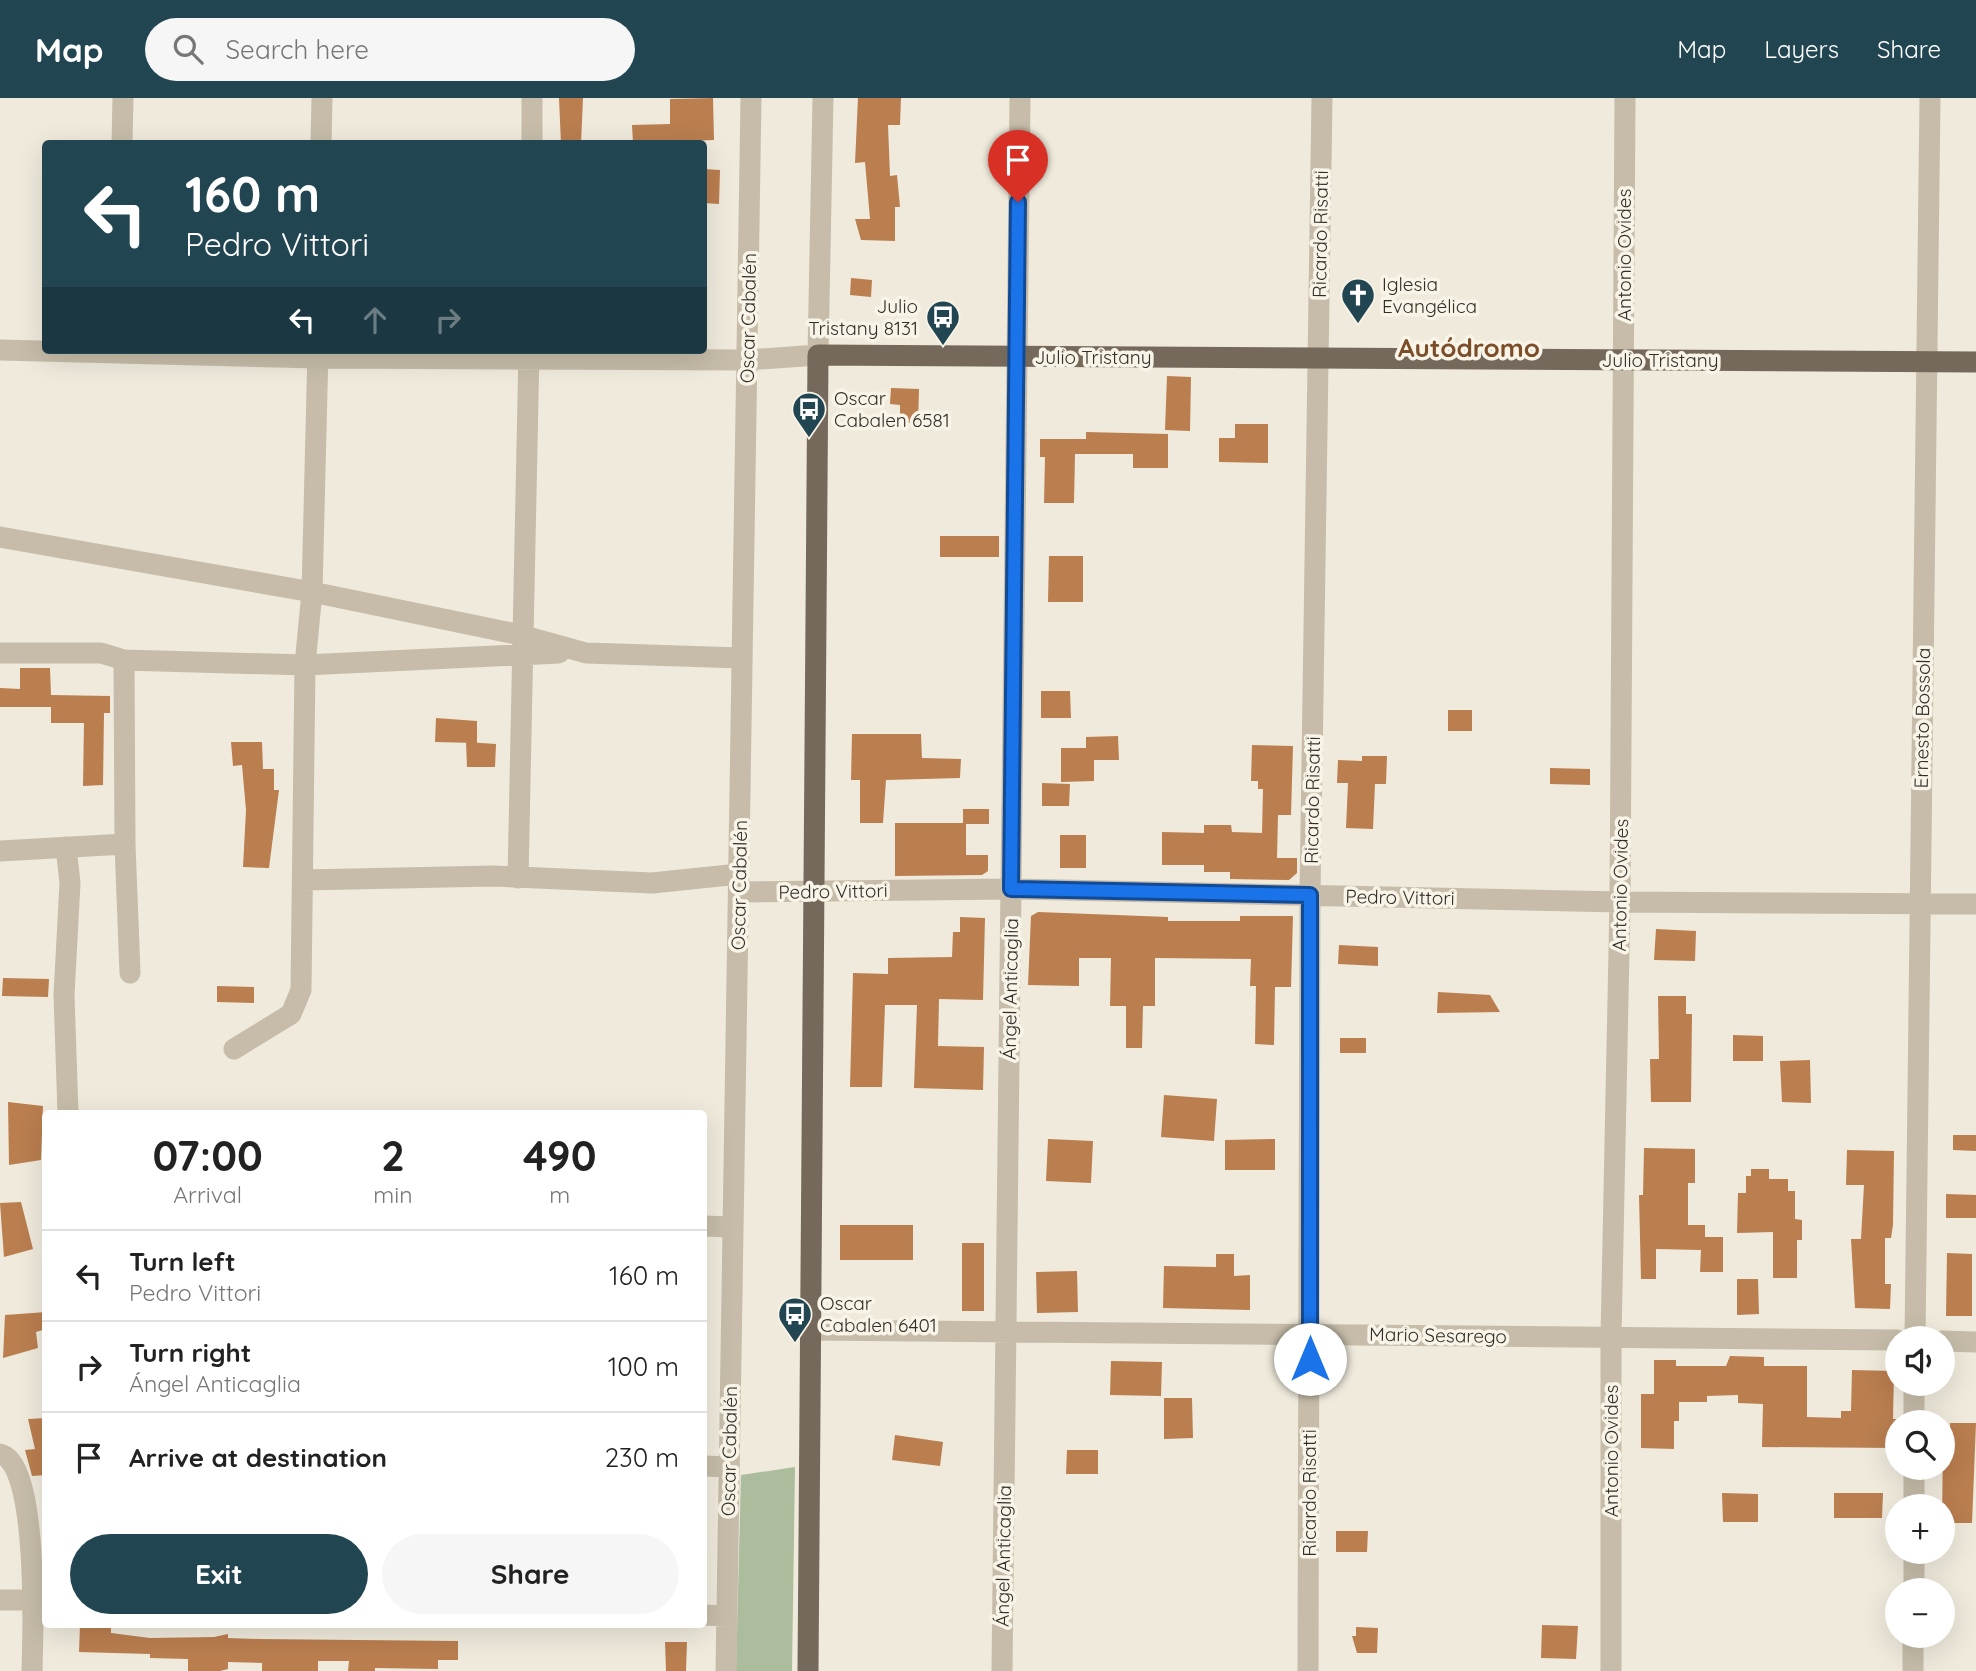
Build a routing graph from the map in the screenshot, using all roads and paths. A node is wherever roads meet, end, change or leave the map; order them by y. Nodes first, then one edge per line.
1 (123, 98) edge
2 (322, 98) edge
3 (532, 98) edge
4 (751, 98) edge
5 (823, 98) edge
6 (1020, 98) edge
7 (1322, 98) edge
8 (1625, 98) edge
9 (1930, 98) edge
10 (122, 140) edge
11 (321, 140) edge
12 (532, 140) edge
13 (0, 350) edge
14 (42, 350) edge
15 (318, 354) edge
16 (529, 354) edge
17 (818, 355) junction
18 (1015, 357) junction
19 (1319, 359) junction
20 (747, 360) junction
21 (1623, 360) junction
22 (1927, 362) junction
23 (1976, 362) edge
24 (0, 537) edge
25 (312, 592) junction
26 (521, 644) junction
27 (0, 653) edge
28 (742, 658) junction
29 (124, 660) junction
30 (305, 665) junction
31 (125, 844) junction
32 (66, 848) junction
33 (0, 851) edge
34 (518, 878) junction
35 (304, 880) junction
36 (739, 883) junction
37 (1011, 889) junction
38 (815, 891) junction
39 (1310, 895) junction
40 (1620, 902) junction
41 (1919, 903) junction
42 (1976, 904) edge
43 (130, 973) dead end
44 (234, 1049) dead end
45 (68, 1110) edge
46 (707, 1226) edge
47 (732, 1227) junction
48 (1915, 1326) edge
49 (811, 1331) junction
50 (1006, 1332) junction
51 (1310, 1333) junction
52 (1611, 1337) junction
53 (1885, 1340) edge
54 (1955, 1341) edge
55 (1976, 1342) edge
56 (0, 1454) edge
57 (707, 1466) edge
58 (729, 1467) junction
59 (0, 1600) edge
60 (40, 1600) edge
61 (707, 1615) edge
62 (726, 1616) junction
63 (1913, 1648) edge
64 (32, 1671) edge
65 (726, 1671) edge
66 (808, 1671) edge
67 (1002, 1671) edge
68 (1308, 1671) edge
69 (1611, 1671) edge
70 (1913, 1671) edge

1 - 10 street
2 - 11 street
3 - 12 street
4 - 20 street, Oscar Cabalén
5 - 17 street
6 - 18 street, Ángel Anticaglia
7 - 19 street, Ricardo Risatti
8 - 21 street, Antonio Ovides
9 - 22 street, Ernesto Bossola
13 - 14 street, Julio Tristany
15 - 16 street, Julio Tristany
15 - 25 street
16 - 20 street, Julio Tristany
16 - 26 street
17 - 18 main road, Julio Tristany
17 - 20 street, Julio Tristany
17 - 38 main road
18 - 19 main road, Julio Tristany
18 - 37 street, Ángel Anticaglia
19 - 21 main road, Julio Tristany
19 - 39 street, Ricardo Risatti
20 - 28 street, Oscar Cabalén
21 - 22 main road, Julio Tristany
21 - 40 street, Antonio Ovides
22 - 23 main road, Julio Tristany
22 - 41 street, Ernesto Bossola
24 - 25 street
25 - 26 street
25 - 30 street
26 - 28 street
26 - 30 street
26 - 34 street
27 - 29 street
28 - 36 street, Oscar Cabalén
29 - 30 street
29 - 31 street
30 - 35 street
31 - 32 street
31 - 43 street
32 - 33 street
32 - 45 street
34 - 35 street, Pedro Vittori
34 - 36 street, Pedro Vittori
35 - 44 street
36 - 38 street, Pedro Vittori
36 - 47 street, Oscar Cabalén
37 - 38 street, Pedro Vittori
37 - 39 street, Pedro Vittori
37 - 50 street, Ángel Anticaglia
38 - 49 main road
39 - 40 street, Pedro Vittori
39 - 51 street, Ricardo Risatti
40 - 41 street, Pedro Vittori
40 - 52 street, Antonio Ovides
41 - 42 street, Pedro Vittori
41 - 48 street, Ernesto Bossola
46 - 47 street
47 - 58 street, Oscar Cabalén
49 - 50 street, Mario Sesarego
49 - 66 main road
50 - 51 street, Mario Sesarego
50 - 67 street, Ángel Anticaglia
51 - 52 street, Mario Sesarego
51 - 68 street, Ricardo Risatti
52 - 53 street, Mario Sesarego
52 - 69 street, Antonio Ovides
54 - 55 street
56 - 60 street
57 - 58 street
58 - 62 street, Oscar Cabalén
59 - 60 street
60 - 64 street
61 - 62 street
62 - 65 street, Oscar Cabalén
63 - 70 street

